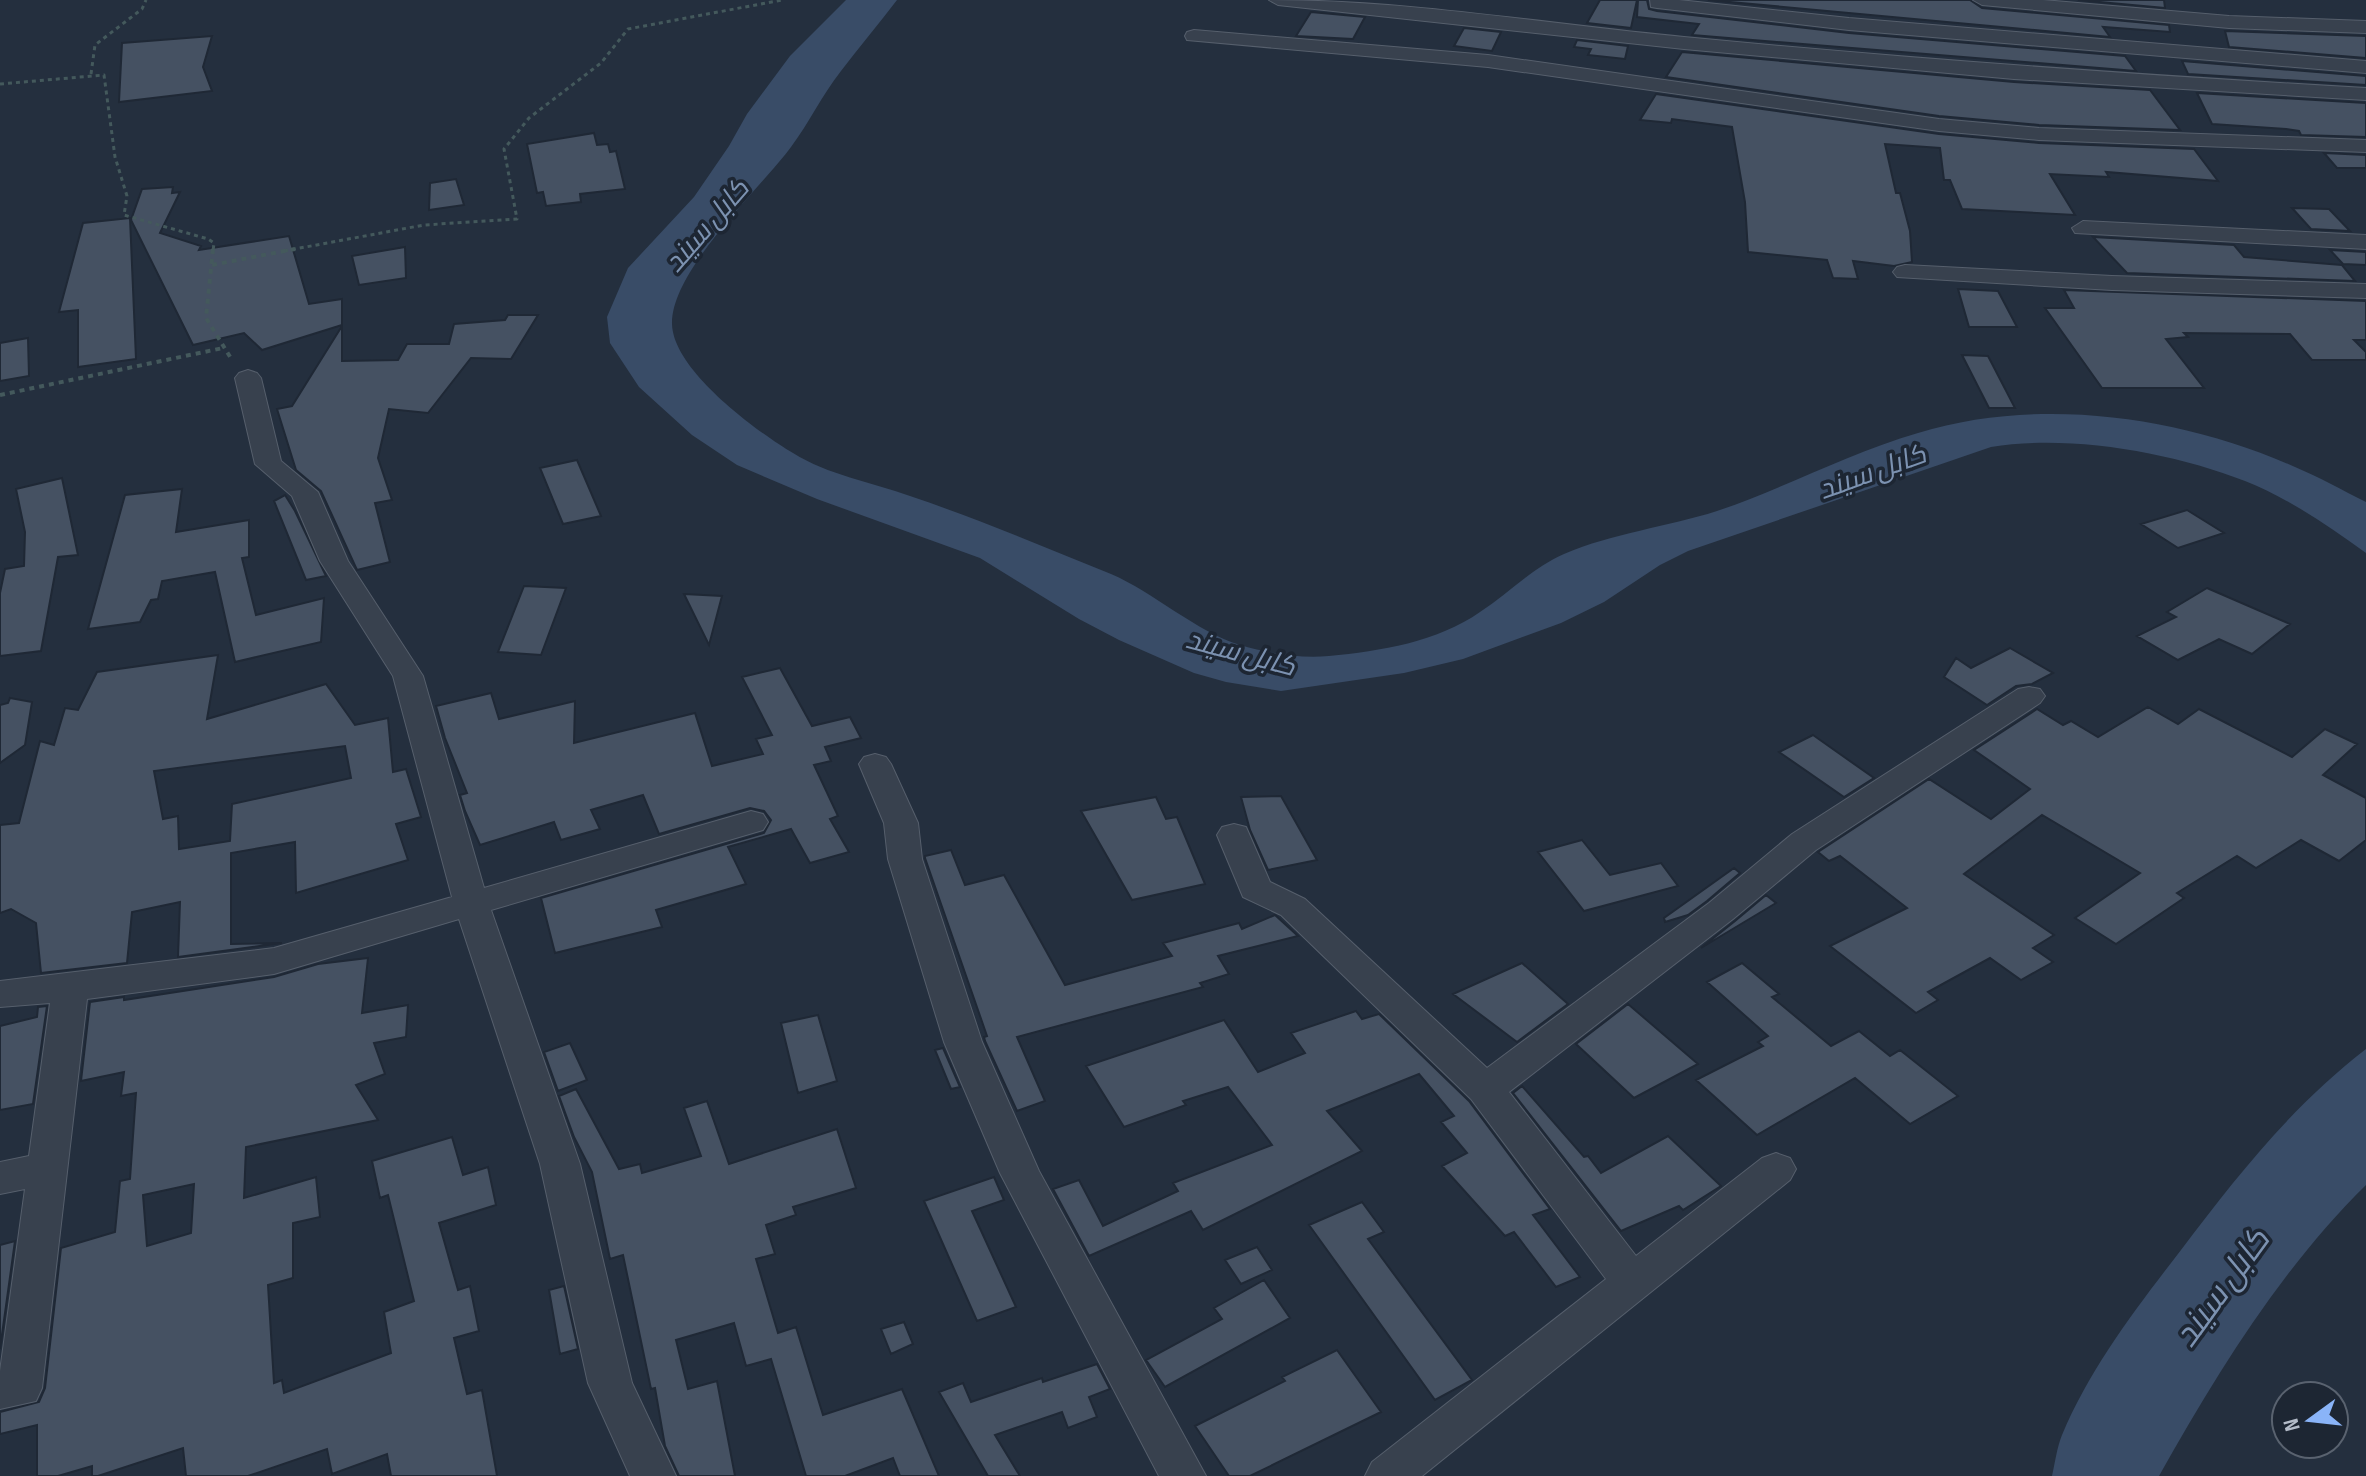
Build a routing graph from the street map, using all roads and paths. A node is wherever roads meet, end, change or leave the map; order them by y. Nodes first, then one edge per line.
1 (146, 0) edge
2 (782, 0) edge
3 (1278, 0) edge
4 (1982, 0) edge
5 (1657, 3) dead end
6 (2366, 27) edge
7 (1194, 36) dead end
8 (2366, 67) edge
9 (91, 74) junction
10 (0, 84) edge
11 (2366, 94) edge
12 (2366, 146) edge
13 (2083, 228) dead end
14 (2366, 242) edge
15 (212, 265) junction
16 (1905, 272) dead end
17 (2366, 291) edge
18 (223, 348) junction
19 (248, 378) joint
20 (0, 395) edge
21 (2029, 696) dead end
22 (875, 764) dead end
23 (751, 822) dead end
24 (1234, 835) dead end
25 (471, 902) junction
26 (70, 988) junction
27 (0, 994) edge
28 (1485, 1089) junction
29 (49, 1168) junction
30 (1776, 1169) dead end
31 (0, 1178) edge
32 (1632, 1282) junction
33 (0, 1390) edge
34 (653, 1476) edge
35 (1183, 1476) edge
36 (1388, 1476) edge

1 - 9 path
2 - 15 path
3 - 11 street
4 - 6 street
5 - 8 street
7 - 12 street
9 - 10 path
9 - 15 path
13 - 14 street
15 - 18 path
16 - 17 street
18 - 19 path
18 - 20 path
19 - 25 street
21 - 28 street
22 - 35 street
23 - 25 street
24 - 28 street
25 - 26 street
25 - 34 street
26 - 27 street
26 - 29 street
28 - 32 street
29 - 31 street
29 - 33 street
30 - 32 street
32 - 36 street

